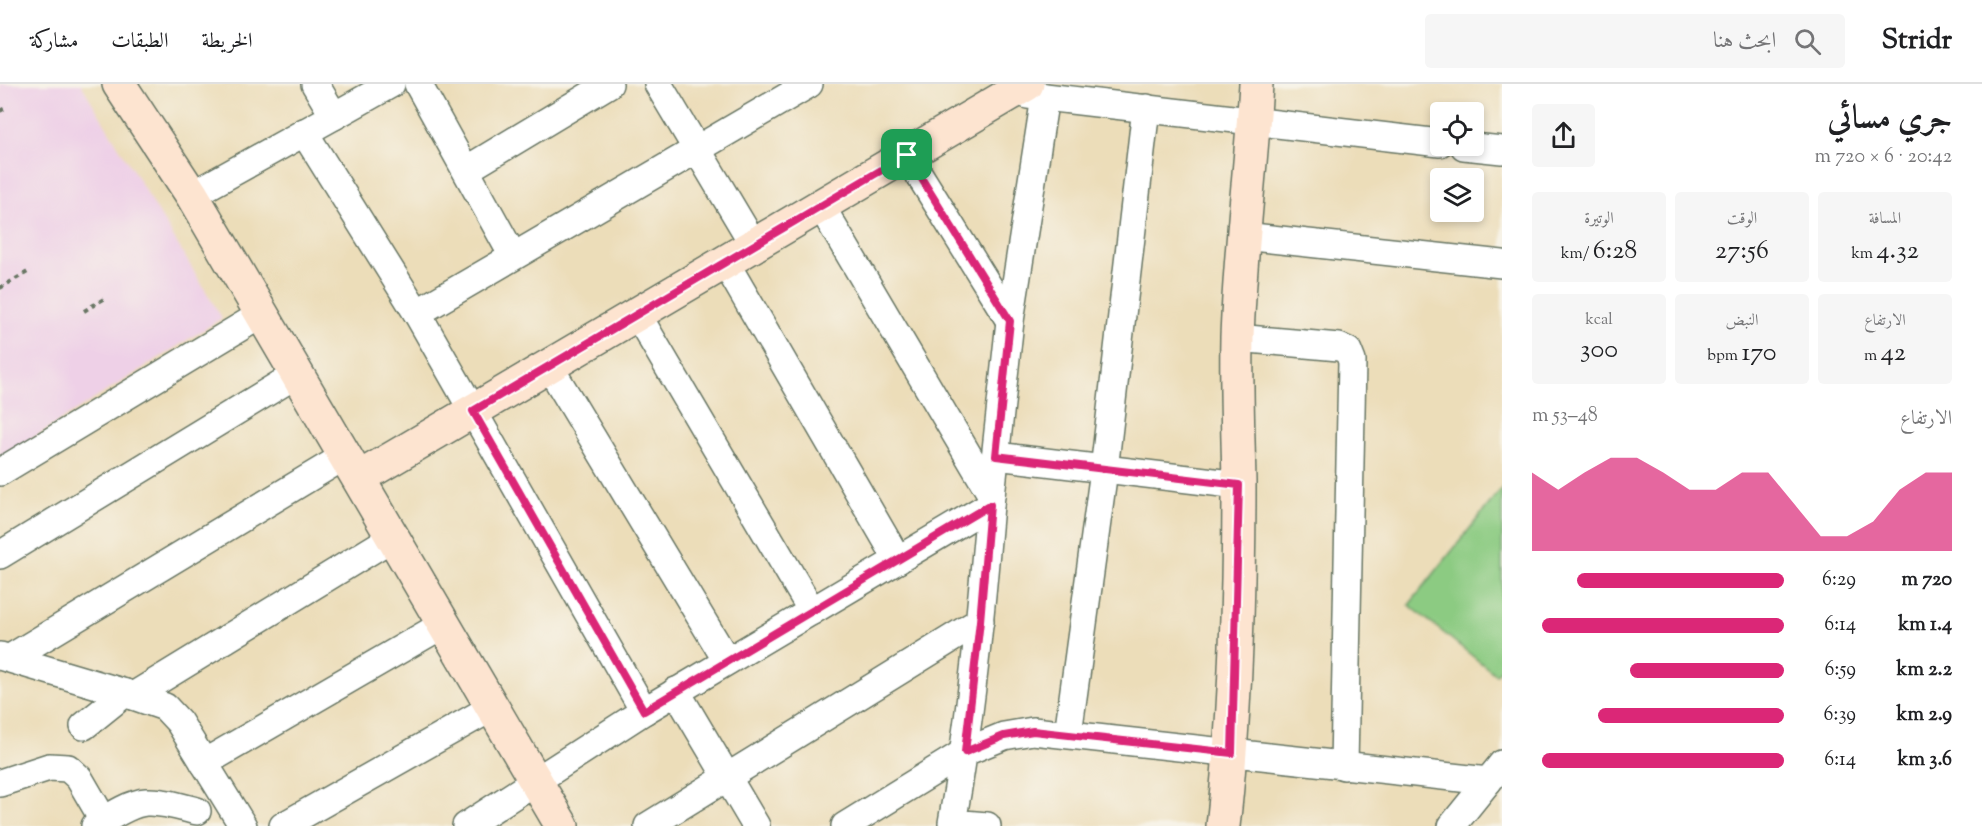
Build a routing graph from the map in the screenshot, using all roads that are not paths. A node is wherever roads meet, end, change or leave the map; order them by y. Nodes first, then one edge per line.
1 (119, 84) edge
2 (315, 84) edge
3 (391, 84) edge
4 (418, 84) edge
5 (609, 84) edge
6 (658, 84) edge
7 (809, 84) edge
8 (1256, 84) edge
9 (1022, 90) edge
10 (1146, 108) junction
11 (333, 116) junction
12 (1254, 122) junction
13 (304, 132) junction
14 (1430, 142) edge
15 (698, 148) junction
16 (1484, 148) edge
17 (1502, 150) edge
18 (907, 155) junction
19 (466, 170) junction
20 (192, 195) junction
21 (821, 206) junction
22 (1243, 236) junction
23 (754, 245) junction
24 (513, 255) junction
25 (725, 262) junction
26 (1502, 264) edge
27 (417, 313) junction
28 (262, 314) junction
29 (637, 314) junction
30 (1010, 321) junction
31 (1237, 338) junction
32 (549, 366) junction
33 (297, 374) junction
34 (473, 411) junction
35 (996, 456) junction
36 (352, 467) junction
37 (1104, 470) junction
38 (0, 472) edge
39 (1239, 485) junction
40 (990, 499) junction
41 (393, 537) junction
42 (0, 555) edge
43 (898, 560) junction
44 (812, 611) junction
45 (980, 621) junction
46 (444, 624) junction
47 (5, 657) edge
48 (727, 661) junction
49 (676, 691) junction
50 (129, 695) junction
51 (493, 707) junction
52 (644, 711) junction
53 (84, 726) dead end
54 (1068, 734) junction
55 (965, 752) junction
56 (1232, 753) junction
57 (202, 760) junction
58 (1344, 766) junction
59 (1495, 773) edge
60 (726, 777) junction
61 (536, 781) junction
62 (0, 783) edge
63 (195, 818) edge
64 (99, 824) edge
65 (952, 824) edge
66 (243, 826) edge
67 (283, 826) edge
68 (466, 826) edge
69 (562, 826) edge
70 (648, 826) edge
71 (756, 826) edge
72 (845, 826) edge
73 (987, 826) edge
74 (1223, 826) edge
75 (1452, 826) edge

1 - 20 street
2 - 11 street
3 - 11 street
4 - 19 street
5 - 19 street
6 - 15 street
7 - 15 street
8 - 12 street
9 - 10 street
9 - 18 street
9 - 30 street
10 - 12 street
10 - 37 street
11 - 13 street
12 - 14 street
12 - 22 street
13 - 20 street
13 - 27 street
15 - 23 street
15 - 24 street
16 - 17 street
18 - 21 street
18 - 30 street
19 - 24 street
20 - 28 street
21 - 23 street
21 - 40 street
22 - 26 street
22 - 31 street
23 - 25 street
24 - 27 street
25 - 29 street
25 - 43 street
27 - 34 street
28 - 33 street
28 - 38 street
29 - 32 street
29 - 44 street
30 - 35 street
31 - 39 street
31 - 58 street
32 - 34 street
32 - 48 street
33 - 36 street
33 - 42 street
34 - 36 street
34 - 52 street
35 - 37 street
35 - 40 street
36 - 41 street
36 - 47 street
37 - 39 street
37 - 54 street
39 - 56 street
40 - 43 street
40 - 45 street
41 - 46 street
41 - 50 street
43 - 44 street
44 - 48 street
45 - 55 street
45 - 60 street
46 - 51 street
46 - 57 street
47 - 50 street
48 - 49 street
49 - 52 street
49 - 60 street
50 - 53 street
50 - 57 street
51 - 61 street
51 - 67 street
52 - 61 street
54 - 55 street
54 - 56 street
55 - 65 street
55 - 72 street
56 - 58 street
56 - 74 street
57 - 63 street
57 - 66 street
58 - 59 street
59 - 75 street
60 - 70 street
60 - 71 street
61 - 68 street
61 - 69 street
62 - 64 street
63 - 64 street
65 - 73 street

